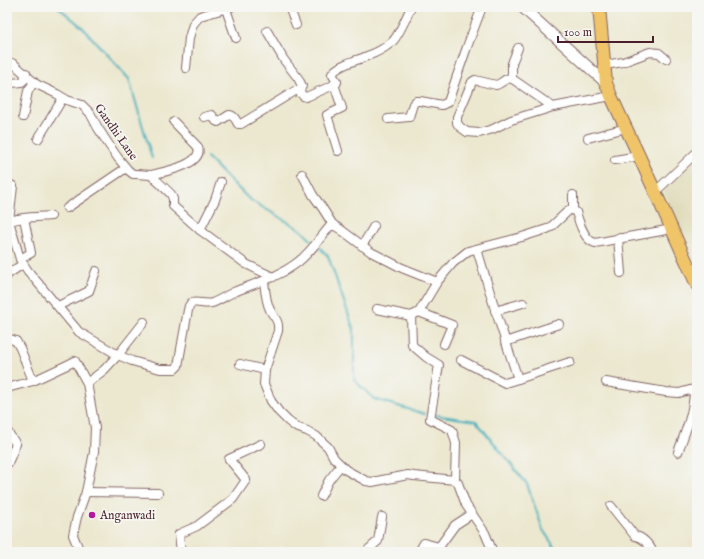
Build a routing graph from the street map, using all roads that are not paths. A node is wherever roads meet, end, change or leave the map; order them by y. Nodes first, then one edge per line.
1 (290, 7) edge
2 (411, 7) edge
3 (482, 7) edge
4 (522, 7) edge
5 (599, 7) edge
6 (228, 8) edge
7 (296, 25) dead end
8 (268, 31) dead end
9 (236, 38) dead end
10 (518, 48) dead end
11 (666, 59) dead end
12 (7, 61) edge
13 (605, 65) junction
14 (186, 68) dead end
15 (26, 73) junction
16 (512, 79) junction
17 (34, 82) junction
18 (606, 83) junction
19 (334, 84) junction
20 (7, 86) edge
21 (299, 92) junction
22 (611, 96) junction
23 (63, 98) junction
24 (553, 107) junction
25 (23, 117) dead end
26 (204, 117) dead end
27 (388, 119) dead end
28 (174, 122) dead end
29 (626, 128) junction
30 (588, 138) dead end
31 (38, 139) dead end
32 (338, 151) dead end
33 (697, 152) edge
34 (639, 156) junction
35 (615, 160) dead end
36 (126, 168) junction
37 (302, 174) dead end
38 (151, 175) junction
39 (221, 182) dead end
40 (7, 184) edge
41 (656, 192) junction
42 (573, 195) dead end
43 (67, 208) dead end
44 (573, 210) junction
45 (51, 216) dead end
46 (24, 218) junction
47 (8, 222) edge
48 (333, 224) junction
49 (374, 226) dead end
50 (672, 228) junction
51 (200, 230) junction
52 (618, 238) junction
53 (362, 246) junction
54 (477, 249) junction
55 (24, 265) junction
56 (96, 271) dead end
57 (621, 273) dead end
58 (7, 276) edge
59 (273, 277) junction
60 (264, 281) junction
61 (437, 282) junction
62 (697, 285) edge
63 (523, 304) dead end
64 (58, 306) junction
65 (377, 309) dead end
66 (495, 311) junction
67 (419, 312) junction
68 (411, 316) junction
69 (144, 322) dead end
70 (559, 324) dead end
71 (7, 338) edge
72 (505, 342) junction
73 (444, 344) dead end
74 (118, 355) junction
75 (461, 360) dead end
76 (570, 362) dead end
77 (240, 364) dead end
78 (265, 370) junction
79 (518, 379) junction
80 (33, 381) junction
81 (606, 382) dead end
82 (87, 383) junction
83 (7, 388) edge
84 (696, 388) edge
85 (7, 431) edge
86 (261, 444) dead end
87 (678, 452) dead end
88 (8, 463) dead end
89 (341, 465) junction
90 (455, 480) junction
91 (86, 492) junction
92 (158, 493) dead end
93 (321, 496) dead end
94 (611, 506) dead end
95 (472, 514) junction
96 (382, 517) dead end
97 (80, 552) edge
98 (181, 552) edge
99 (367, 552) edge
100 (419, 552) edge
101 (493, 552) edge
102 (653, 552) edge

1 - 7 street
2 - 19 street
3 - 27 street
4 - 18 street
5 - 13 main road
6 - 9 street
6 - 14 street
8 - 21 street
10 - 16 street
11 - 13 street
12 - 15 street, Gandhi Lane
13 - 18 main road
15 - 17 street, Gandhi Lane
15 - 20 street
16 - 24 street
16 - 24 street
17 - 23 street, Gandhi Lane
17 - 25 street
18 - 22 main road
19 - 21 street
19 - 32 street
21 - 26 street
22 - 24 street
22 - 29 main road
23 - 31 street
23 - 36 street, Gandhi Lane
28 - 38 street
29 - 30 street
29 - 34 main road
33 - 41 street
34 - 35 street
34 - 41 main road
36 - 38 street, Gandhi Lane
36 - 43 street
37 - 48 street
38 - 51 street
39 - 51 street
40 - 47 street
41 - 50 main road
42 - 44 street
44 - 52 street
44 - 54 street
45 - 46 street
46 - 47 street
46 - 55 street
47 - 55 street
48 - 53 street
48 - 59 street
49 - 53 street
50 - 52 street
50 - 62 main road
51 - 59 street
52 - 57 street
53 - 61 street
54 - 61 street
54 - 66 street
55 - 58 street
55 - 64 street
56 - 64 street
59 - 60 street
60 - 74 street
60 - 78 street
61 - 67 street
63 - 66 street
64 - 74 street
65 - 68 street
66 - 72 street
67 - 68 street
67 - 73 street
68 - 90 street
69 - 74 street
70 - 72 street
71 - 80 street
72 - 79 street
74 - 82 street
75 - 79 street
76 - 79 street
77 - 78 street
78 - 89 street
80 - 82 street
80 - 83 street
81 - 84 street
82 - 91 street
84 - 87 street
85 - 88 street
86 - 98 street
89 - 90 street
89 - 93 street
90 - 95 street
91 - 92 street
91 - 97 street
94 - 102 street
95 - 100 street
95 - 101 street
96 - 99 street

